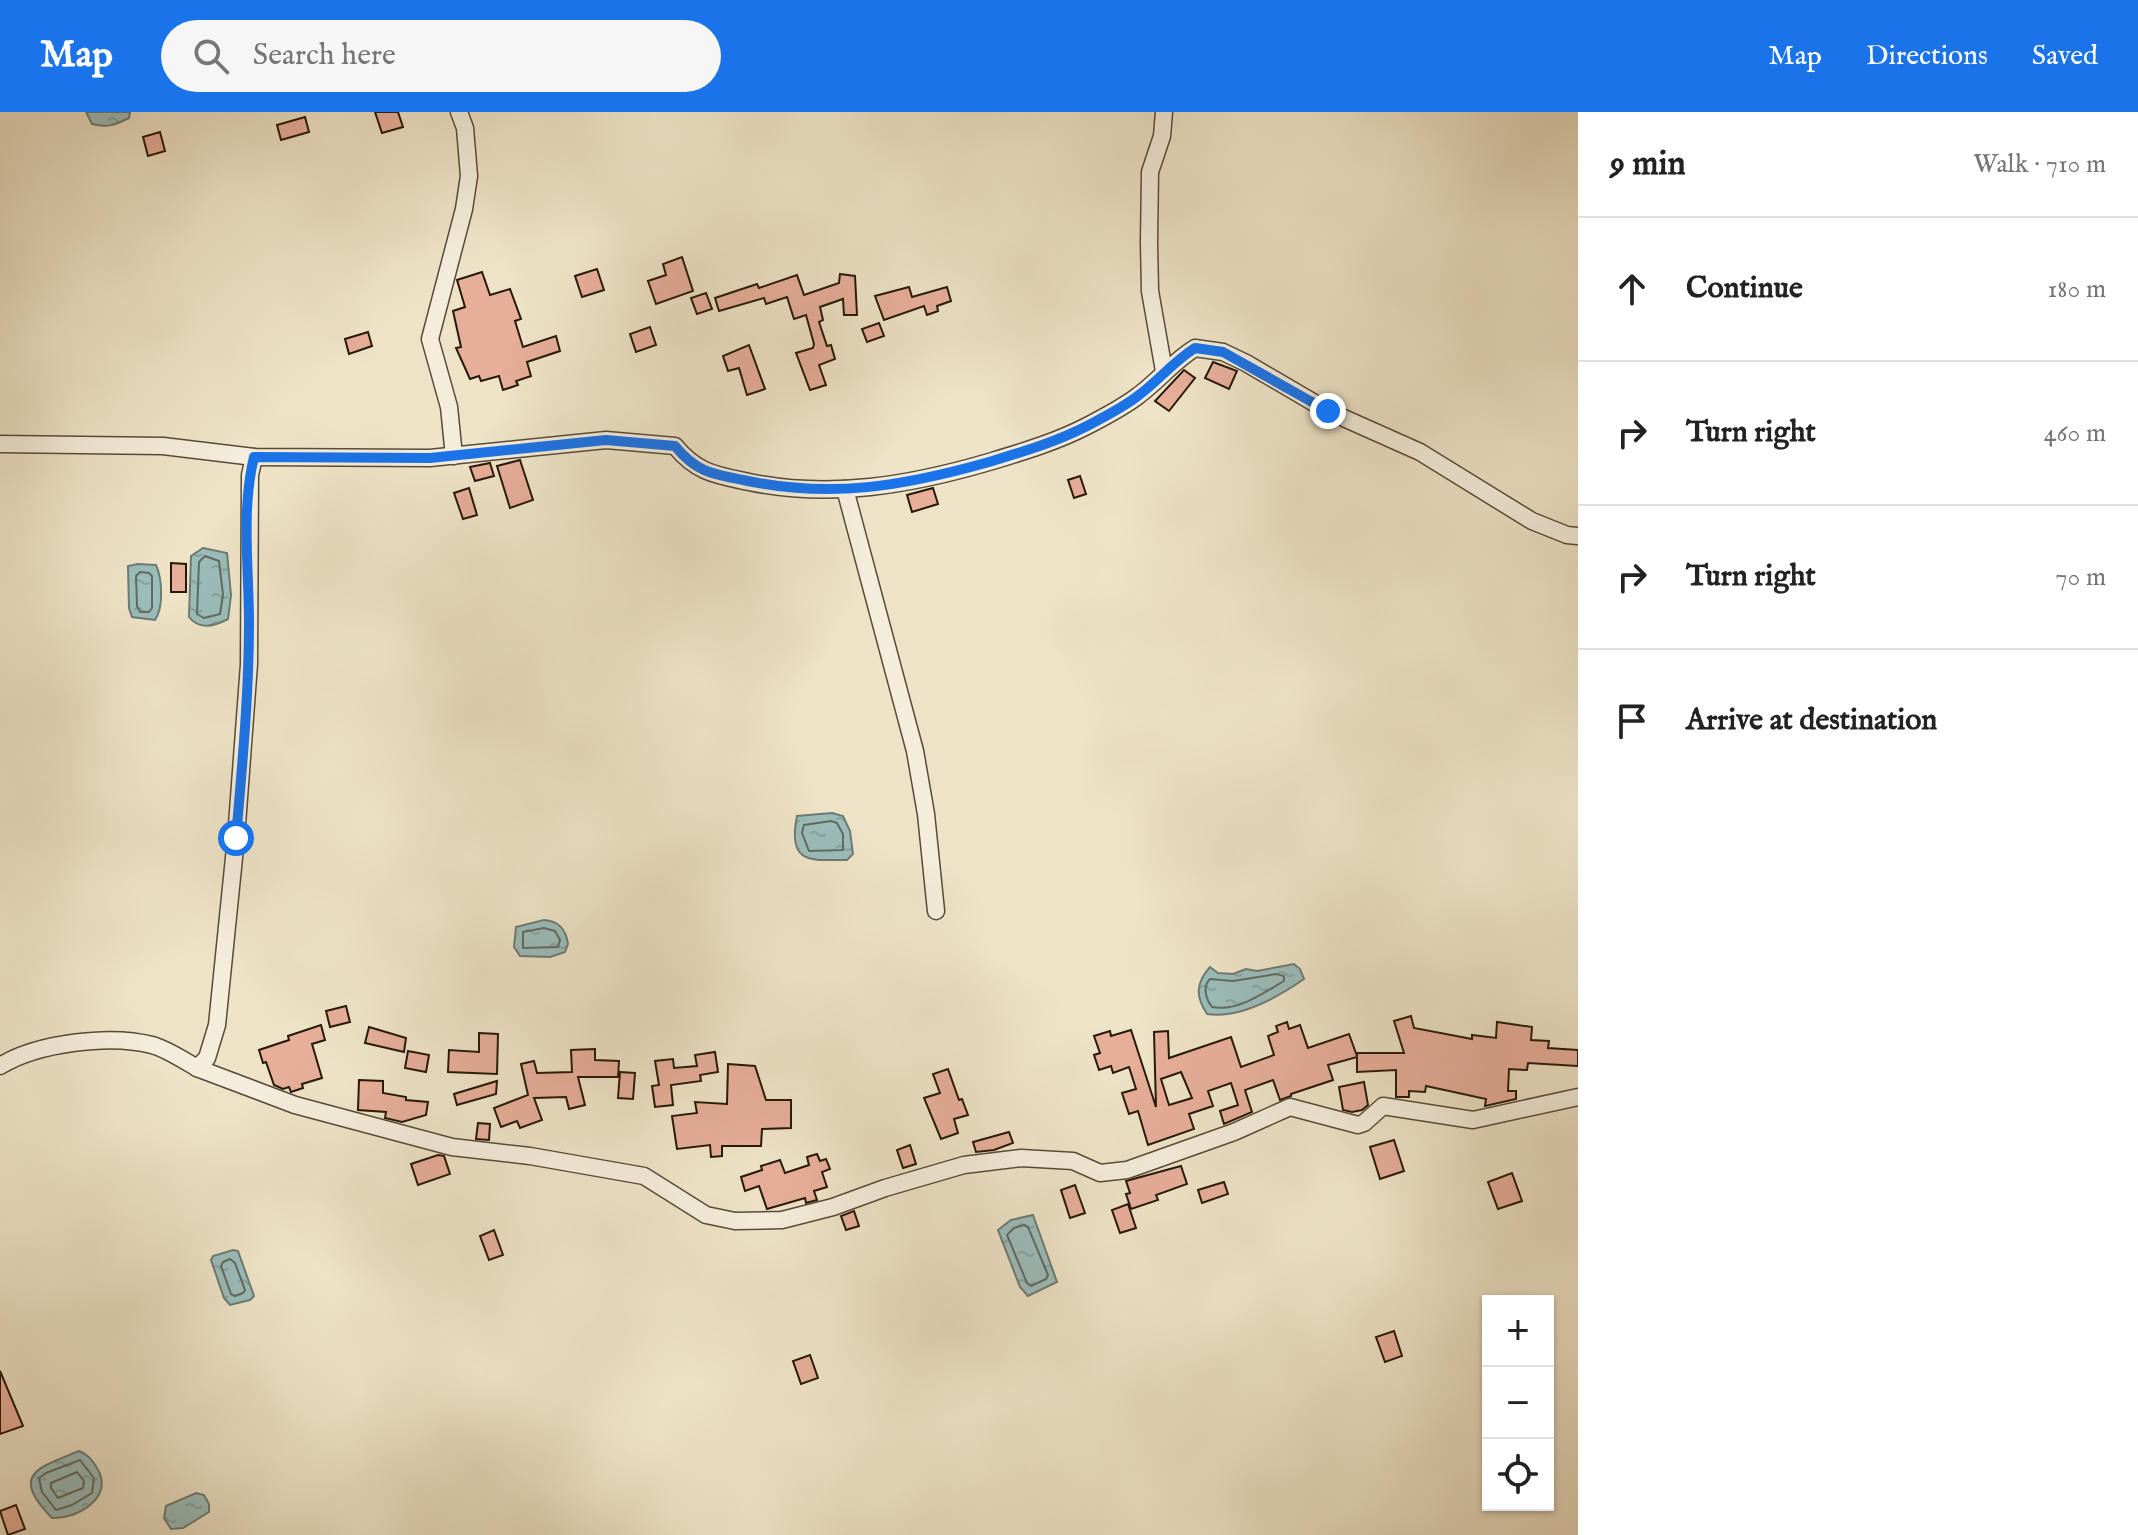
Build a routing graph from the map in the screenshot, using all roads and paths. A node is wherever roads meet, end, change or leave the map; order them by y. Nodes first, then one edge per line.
1 (459, 112) edge
2 (1164, 112) edge
3 (1164, 371) junction
4 (0, 444) edge
5 (454, 456) junction
6 (254, 457) junction
7 (845, 489) junction
8 (1578, 536) edge
9 (936, 911) dead end
10 (0, 1066) edge
11 (197, 1068) junction
12 (1578, 1097) edge

1 - 5 street
2 - 3 street
3 - 7 street
3 - 8 street
4 - 6 street
5 - 6 street
5 - 7 street
6 - 11 street
7 - 9 street
10 - 11 street
11 - 12 street

